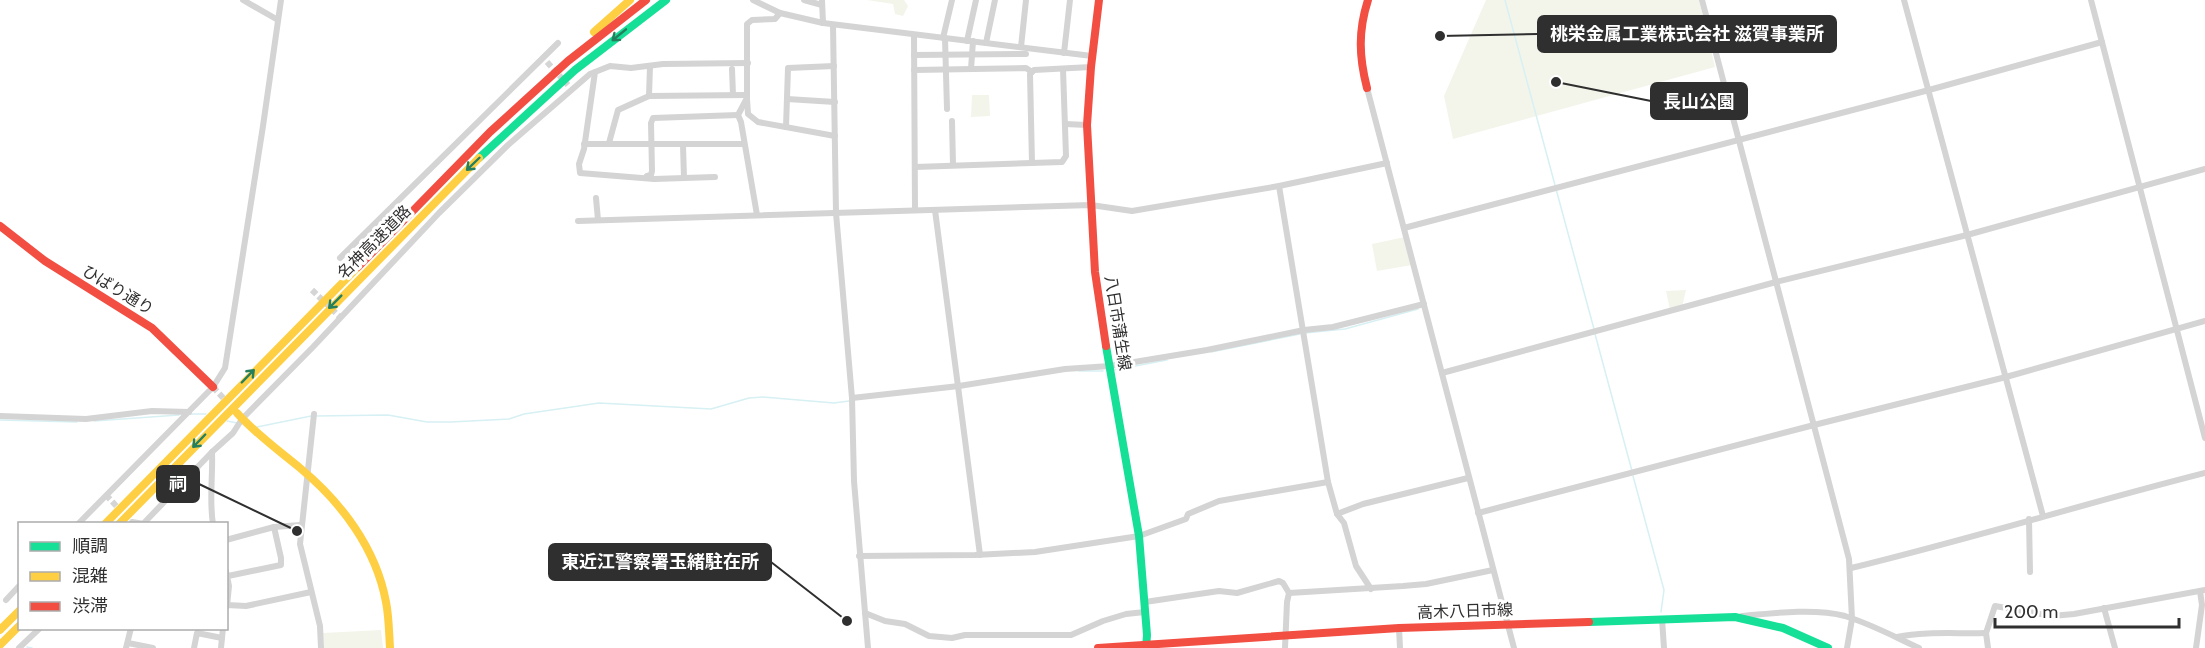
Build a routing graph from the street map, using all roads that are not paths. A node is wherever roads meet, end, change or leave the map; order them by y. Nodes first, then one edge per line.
1 (243, 0) edge
2 (280, 0) edge
3 (630, 0) edge
4 (646, 0) edge
5 (666, 0) edge
6 (753, 0) edge
7 (804, 0) edge
8 (952, 0) edge
9 (976, 0) edge
10 (994, 0) edge
11 (1026, 0) edge
12 (1070, 0) edge
13 (1099, 0) edge
14 (1368, 0) edge
15 (1702, 0) edge
16 (1904, 0) edge
17 (2091, 0) edge
18 (822, 2) edge
19 (780, 13) junction
20 (278, 20) junction
21 (823, 23) junction
22 (833, 25) junction
23 (914, 35) junction
24 (944, 38) junction
25 (970, 41) junction
26 (2102, 42) junction
27 (558, 43) dead end
28 (986, 43) junction
29 (999, 44) junction
30 (1025, 50) junction
31 (1064, 53) junction
32 (999, 54) junction
33 (914, 55) junction
34 (945, 55) junction
35 (972, 55) junction
36 (1092, 56) junction
37 (748, 63) junction
38 (650, 66) junction
39 (834, 66) junction
40 (1091, 67) junction
41 (732, 69) dead end
42 (971, 69) junction
43 (999, 69) junction
44 (1063, 69) junction
45 (914, 70) junction
46 (946, 70) junction
47 (1029, 70) junction
48 (595, 72) junction
49 (1367, 88) joint
50 (1929, 90) junction
51 (733, 95) junction
52 (649, 96) junction
53 (747, 97) junction
54 (787, 99) junction
55 (835, 102) junction
56 (947, 110) dead end
57 (738, 116) junction
58 (952, 121) dead end
59 (1065, 124) junction
60 (1087, 125) junction
61 (786, 127) junction
62 (490, 132) junction
63 (835, 136) junction
64 (1739, 140) junction
65 (652, 142) junction
66 (609, 143) junction
67 (584, 144) junction
68 (744, 144) junction
69 (683, 145) junction
70 (1032, 163) junction
71 (1387, 163) junction
72 (952, 165) junction
73 (915, 167) junction
74 (2205, 169) edge
75 (647, 177) junction
76 (715, 177) dead end
77 (684, 178) junction
78 (1279, 186) junction
79 (2139, 186) junction
80 (596, 198) dead end
81 (1091, 204) junction
82 (915, 210) junction
83 (935, 210) junction
84 (836, 213) junction
85 (757, 215) junction
86 (598, 220) junction
87 (578, 221) dead end
88 (0, 226) edge
89 (1404, 228) junction
90 (1967, 235) junction
91 (340, 258) dead end
92 (1776, 282) junction
93 (1424, 304) junction
94 (2205, 321) edge
95 (2177, 329) junction
96 (1304, 330) junction
97 (1110, 366) junction
98 (1442, 373) junction
99 (2006, 377) junction
100 (959, 386) junction
101 (213, 387) junction
102 (852, 398) junction
103 (189, 412) junction
104 (314, 414) dead end
105 (0, 416) edge
106 (240, 416) junction
107 (1814, 425) junction
108 (2205, 438) edge
109 (212, 452) junction
110 (2205, 473) edge
111 (308, 475) junction
112 (1468, 478) junction
113 (1328, 482) junction
114 (1478, 513) junction
115 (1337, 514) junction
116 (2043, 516) junction
117 (2029, 519) junction
118 (80, 522) edge
119 (107, 522) edge
120 (121, 522) edge
121 (145, 522) edge
122 (213, 522) edge
123 (300, 525) junction
124 (274, 527) junction
125 (1139, 536) junction
126 (228, 539) edge
127 (980, 555) junction
128 (859, 556) junction
129 (1851, 568) junction
130 (1493, 570) junction
131 (2030, 572) dead end
132 (228, 574) edge
133 (18, 587) edge
134 (1371, 589) junction
135 (2202, 590) edge
136 (311, 592) junction
137 (1289, 593) junction
138 (6, 600) dead end
139 (1145, 602) junction
140 (228, 606) edge
141 (2104, 608) junction
142 (17, 612) edge
143 (1145, 612) junction
144 (865, 613) junction
145 (1735, 617) junction
146 (1662, 618) junction
147 (1852, 619) junction
148 (1508, 624) junction
149 (18, 627) edge
150 (1400, 628) junction
151 (0, 630) edge
152 (38, 630) edge
153 (131, 630) edge
154 (223, 630) edge
155 (1986, 633) junction
156 (1287, 634) junction
157 (222, 638) junction
158 (1897, 638) junction
159 (0, 645) edge
160 (127, 646) edge
161 (1147, 647) edge
162 (19, 648) edge
163 (157, 648) edge
164 (194, 648) edge
165 (221, 648) edge
166 (321, 648) edge
167 (390, 648) edge
168 (868, 648) edge
169 (1098, 648) edge
170 (1285, 648) edge
171 (1400, 648) edge
172 (1514, 648) edge
173 (1664, 648) edge
174 (1828, 648) edge
175 (1847, 648) edge
176 (1919, 648) edge
177 (1988, 648) edge
178 (2115, 648) edge
179 (2196, 648) edge

1 - 20 street
2 - 20 street
3 - 62 main road
4 - 62 main road, 名神高速道路
5 -> 120 main road, 名神高速道路
6 - 19 street
7 - 18 street
8 - 24 street
9 - 25 street
10 - 28 street
11 - 30 street
12 - 31 street
13 - 36 main road, 八日市蒲生線
14 - 49 main road
15 - 64 street
16 - 50 street
17 - 26 street
18 - 21 street
19 - 21 street
19 - 37 street
20 - 101 street
21 - 22 street
22 - 23 street
22 - 39 street
23 - 24 street
23 - 33 street
24 - 25 street
24 - 34 street
25 - 28 street
25 - 35 street
26 - 50 street
26 - 79 street
27 - 91 street
28 - 29 street
29 - 30 street
29 - 32 street
30 - 31 street
30 - 32 street
30 - 47 street
31 - 36 street
32 - 35 street
32 - 43 street
33 - 34 street
33 - 45 street
34 - 35 street
34 - 46 street
35 - 42 street
36 - 40 main road, 八日市蒲生線
37 - 38 street
37 - 53 street
38 - 48 street
38 - 52 street
39 - 54 street
39 - 55 street
40 - 44 street
40 - 60 main road, 八日市蒲生線
41 - 51 street
42 - 43 street
42 - 46 street
43 - 47 street
44 - 47 street
44 - 59 street
45 - 46 street
45 - 73 street
46 - 56 street
47 - 70 street
48 - 67 street
48 - 106 street
49 - 71 street
50 - 64 street
50 - 90 street
51 - 52 street
51 - 53 street
52 - 66 street
53 - 57 street
53 - 61 street
54 - 55 street
54 - 61 street
55 - 63 street
57 - 65 street
57 - 68 street
58 - 72 street
59 - 60 street
59 - 70 street
60 - 81 main road, 八日市蒲生線
61 - 63 street
119 -> 62 main road, 名神高速道路
63 - 84 street
64 - 89 street
64 - 92 street
65 - 66 street
65 - 69 street
65 - 75 street
66 - 67 street
67 - 75 street
68 - 69 street
68 - 85 street
69 - 77 street
70 - 72 street
71 - 78 street
71 - 89 street
72 - 73 street
73 - 82 street
74 - 79 street
75 - 77 street
76 - 77 street
78 - 81 street
78 - 96 street
79 - 90 street
79 - 95 street
80 - 86 street
81 - 83 street
81 - 97 main road, 八日市蒲生線
82 - 83 street
82 - 84 street
83 - 100 street
84 - 85 street
84 - 102 street
85 - 86 street
86 - 87 street
88 - 101 main road, ひばり通り
89 - 93 street
90 - 92 street
90 - 99 street
92 - 98 street
92 - 107 street
93 - 96 street
93 - 98 street
94 - 95 street
95 - 99 street
95 - 108 street
96 - 97 street
96 - 113 street
97 - 100 street
97 - 125 main road, 八日市蒲生線
98 - 112 street
99 - 107 street
99 - 116 street
100 - 102 street
100 - 127 street
101 - 103 street
102 - 128 street
103 - 105 street
103 - 118 street
104 - 111 street
106 - 109 street
106 - 111 main road
107 - 114 street
107 - 129 street
109 - 121 street
109 - 122 street
110 - 116 street
111 - 123 street
111 - 167 main road
112 - 114 street
112 - 115 street
113 - 115 street
113 - 125 street
114 - 130 street
115 - 134 street
116 - 117 street
117 - 129 street
117 - 131 street
123 - 124 street
123 - 136 street
124 - 126 street
124 - 132 street
125 - 127 street
125 - 139 main road, 八日市蒲生線
127 - 128 street
128 - 144 street
129 - 147 street
130 - 134 street
130 - 148 street
133 - 138 street
134 - 137 street
135 - 141 street
135 - 179 street
136 - 140 street
136 - 166 street
137 - 139 street
137 - 156 street
139 - 143 main road, 八日市蒲生線
141 - 155 street
141 - 178 street
142 - 151 main road
143 - 144 street
143 - 161 main road, 八日市蒲生線
144 - 168 street
145 - 146 main road, 高木八日市線
145 - 147 street
145 - 174 main road, 高木八日市線
146 - 148 main road, 高木八日市線
146 - 173 street
147 - 158 street
147 - 175 street
148 - 150 main road, 高木八日市線
148 - 172 street
149 - 159 main road
150 - 156 main road, 高木八日市線
150 - 171 street
152 - 162 street
153 - 160 street
154 - 157 street
155 - 158 street
155 - 177 street
156 - 161 main road, 高木八日市線
156 - 170 street
157 - 164 street
157 - 165 street
158 - 176 street
160 - 163 street
161 - 169 main road, 高木八日市線

